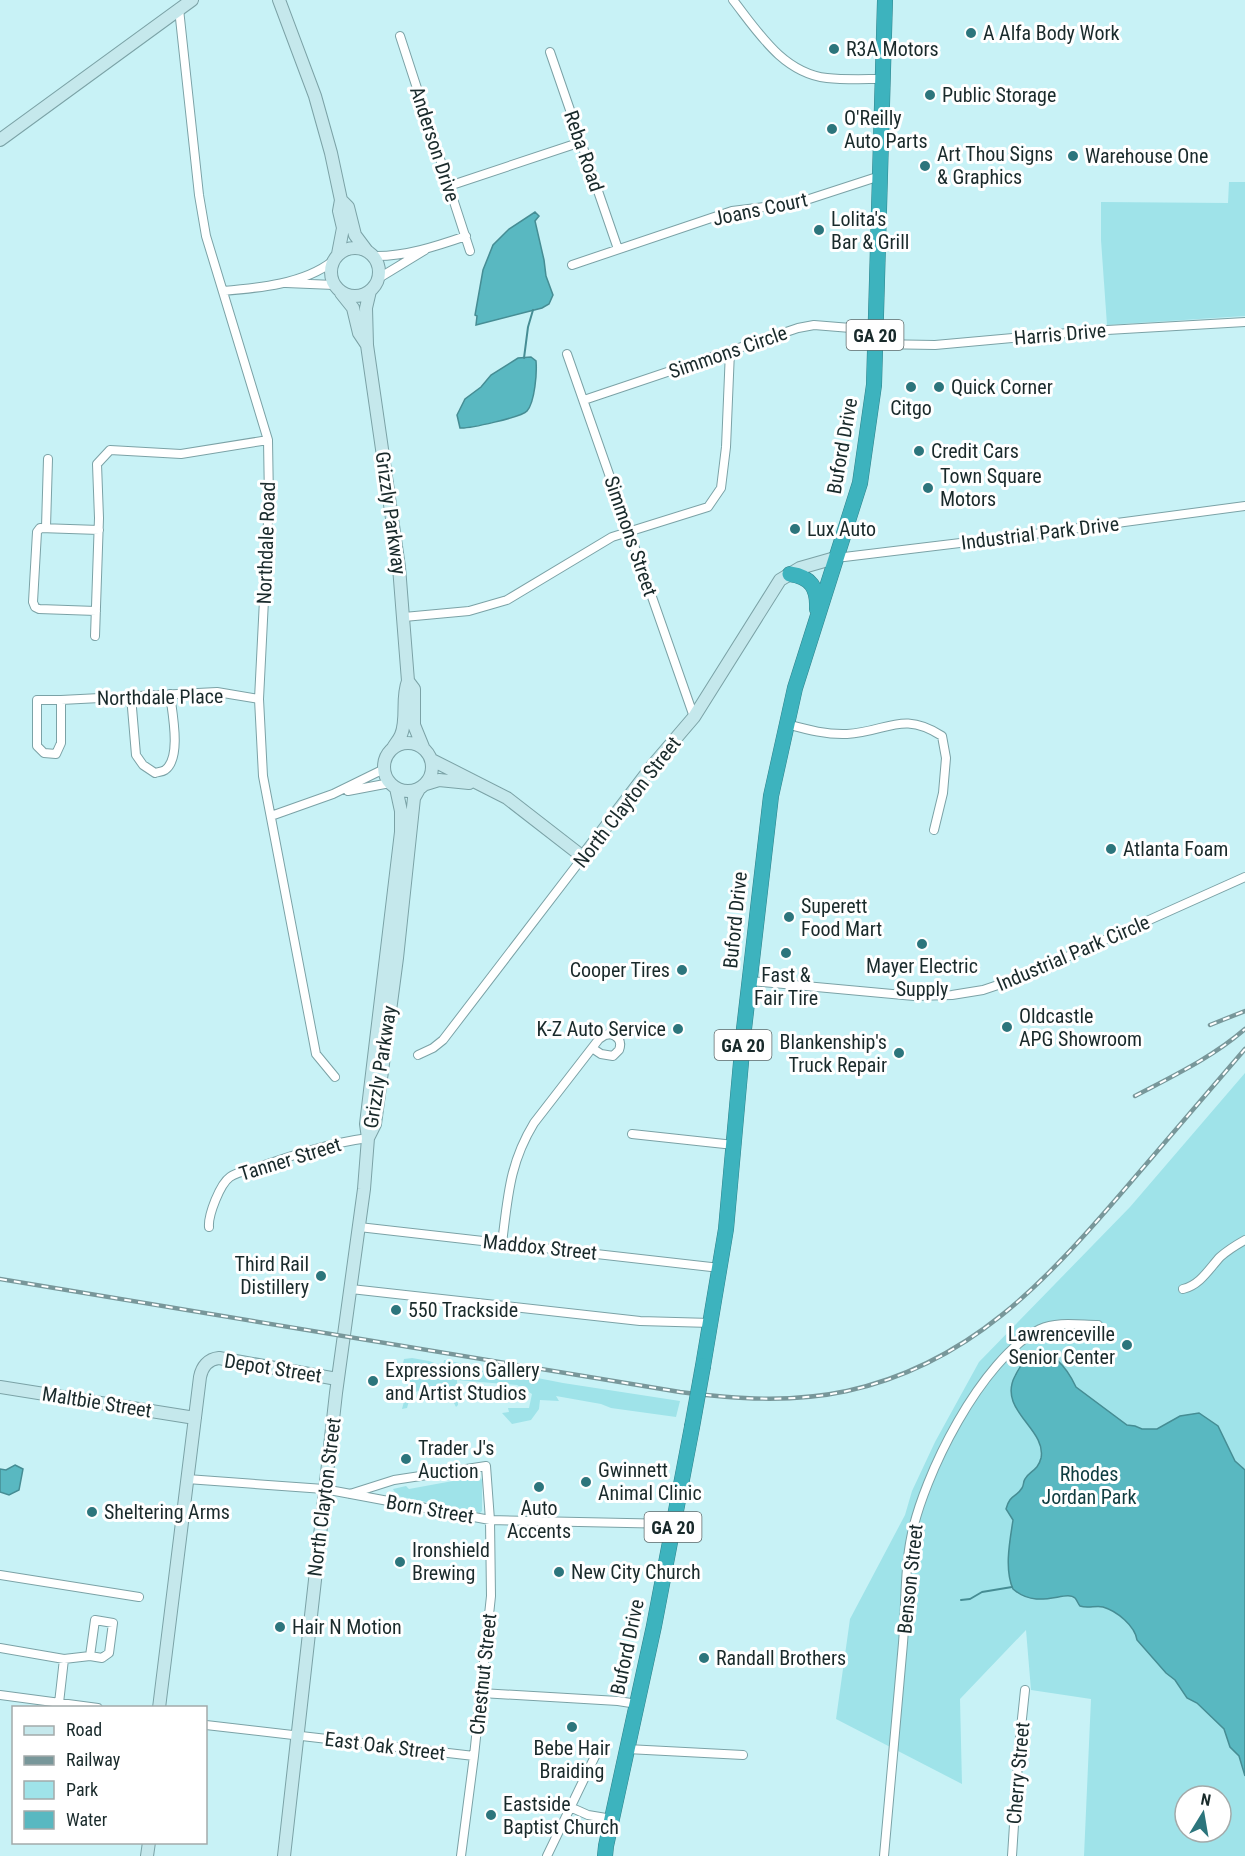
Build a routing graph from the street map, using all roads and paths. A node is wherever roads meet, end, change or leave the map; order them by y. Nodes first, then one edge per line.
1 (192, 0) edge
2 (733, 0) edge
3 (885, 0) edge
4 (279, 1) edge
5 (179, 9) junction
6 (400, 36) dead end
7 (550, 52) dead end
8 (883, 79) junction
9 (0, 140) edge
10 (581, 142) junction
11 (880, 176) junction
12 (449, 186) junction
13 (341, 200) junction
14 (466, 236) junction
15 (428, 249) junction
16 (618, 249) junction
17 (470, 251) dead end
18 (370, 253) junction
19 (336, 258) junction
20 (572, 265) dead end
21 (379, 278) junction
22 (282, 283) junction
23 (337, 288) junction
24 (223, 291) junction
25 (370, 291) junction
26 (1245, 322) edge
27 (875, 337) junction
28 (367, 345) junction
29 (730, 351) junction
30 (567, 354) dead end
31 (584, 400) junction
32 (268, 440) junction
33 (48, 459) dead end
34 (1245, 506) edge
35 (46, 527) junction
36 (99, 531) junction
37 (629, 532) junction
38 (835, 558) junction
39 (790, 574) junction
40 (96, 611) junction
41 (404, 617) junction
42 (816, 621) junction
43 (95, 636) dead end
44 (408, 681) junction
45 (170, 693) junction
46 (131, 696) junction
47 (259, 699) junction
48 (61, 700) junction
49 (693, 717) junction
50 (786, 724) junction
51 (423, 747) junction
52 (393, 748) junction
53 (432, 760) junction
54 (384, 769) junction
55 (477, 784) junction
56 (393, 785) junction
57 (423, 786) junction
58 (333, 794) junction
59 (271, 816) junction
60 (934, 830) dead end
61 (583, 857) junction
62 (1245, 877) edge
63 (750, 981) junction
64 (592, 1048) dead end
65 (418, 1055) dead end
66 (334, 1077) dead end
67 (632, 1134) dead end
68 (369, 1138) junction
69 (734, 1145) junction
70 (210, 1227) dead end
71 (359, 1227) junction
72 (1245, 1240) edge
73 (502, 1243) junction
74 (720, 1268) junction
75 (351, 1289) junction
76 (1183, 1289) dead end
77 (711, 1323) junction
78 (1098, 1325) dead end
79 (338, 1379) junction
80 (0, 1387) edge
81 (195, 1418) junction
82 (187, 1479) junction
83 (324, 1489) junction
84 (350, 1494) junction
85 (490, 1520) junction
86 (674, 1524) junction
87 (0, 1575) edge
88 (140, 1597) dead end
89 (0, 1648) edge
90 (90, 1656) junction
91 (64, 1659) junction
92 (1025, 1690) dead end
93 (481, 1693) junction
94 (0, 1695) edge
95 (59, 1703) junction
96 (636, 1704) junction
97 (88, 1706) edge
98 (159, 1706) edge
99 (207, 1725) edge
100 (297, 1735) junction
101 (627, 1749) junction
102 (598, 1750) dead end
103 (743, 1755) dead end
104 (474, 1756) junction
105 (570, 1807) junction
106 (612, 1819) junction
107 (604, 1853) edge
108 (284, 1856) edge
109 (461, 1856) edge
110 (547, 1856) edge
111 (884, 1856) edge
112 (1012, 1856) edge

1 - 5 street
2 - 8 street
3 - 8 highway, Buford Drive / GA 20
4 - 13 street
5 - 9 street
5 - 24 street, Northdale Road
6 - 12 street, Anderson Drive
7 - 10 street, Reba Road
8 - 11 highway, Buford Drive / GA 20
10 - 12 street
10 - 16 street, Reba Road
11 - 16 street, Joans Court
11 - 27 highway, Buford Drive / GA 20
12 - 14 street, Anderson Drive
13 - 18 street
13 - 19 street
14 - 15 street
14 - 17 street, Anderson Drive
15 - 18 street
15 - 21 street
16 - 20 street, Joans Court
18 - 19 street
18 - 21 street
19 - 22 street
19 - 23 street
21 - 25 street
22 - 23 street
22 - 24 street
23 - 25 street
23 - 28 street, Grizzly Parkway
24 - 32 street, Northdale Road
25 - 28 street, Grizzly Parkway
26 - 27 street, Harris Drive
27 - 29 street, Simmons Circle
27 - 38 highway, Buford Drive / GA 20
28 - 41 street, Grizzly Parkway
29 - 31 street, Simmons Circle
29 - 37 street
30 - 31 street, Simmons Street
31 - 37 street, Simmons Street
32 - 36 street
32 - 47 street, Northdale Road
33 - 35 street
34 - 38 street, Industrial Park Drive
35 - 36 street
35 - 40 street
36 - 40 street
37 - 41 street
37 - 49 street, Simmons Street
38 - 39 street, North Clayton Street
38 - 42 highway, Buford Drive / GA 20
39 - 42 highway
39 - 49 street, North Clayton Street
40 - 43 street
41 - 44 street, Grizzly Parkway
42 - 50 highway, Buford Drive / GA 20
44 - 51 street, Grizzly Parkway
44 - 52 street, Grizzly Parkway
45 - 46 street, Northdale Place
45 - 46 street
45 - 47 street, Northdale Place
46 - 48 street, Northdale Place
47 - 59 street, Northdale Road
48 - 48 street, Northdale Place
49 - 61 street, North Clayton Street
50 - 60 street
50 - 63 highway, Buford Drive / GA 20
51 - 52 street
51 - 53 street
52 - 54 street
53 - 55 street
53 - 57 street
54 - 56 street
54 - 58 street
55 - 57 street
55 - 61 street
56 - 57 street
56 - 58 street
56 - 68 street, Grizzly Parkway
57 - 68 street, Grizzly Parkway
58 - 59 street
59 - 66 street, Northdale Road
61 - 65 street, North Clayton Street
62 - 63 street, Industrial Park Circle
63 - 69 highway, Buford Drive / GA 20
64 - 73 street
67 - 69 street
68 - 70 street, Tanner Street
68 - 71 street, North Clayton Street
69 - 74 highway, Buford Drive / GA 20
71 - 73 street, Maddox Street
71 - 75 street, North Clayton Street
72 - 76 street
73 - 74 street, Maddox Street
74 - 77 highway, Buford Drive / GA 20
75 - 77 street
75 - 79 street, North Clayton Street
77 - 86 highway, Buford Drive / GA 20, bridge
78 - 111 street, Benson Street
79 - 81 street, Depot Street
79 - 83 street, North Clayton Street
80 - 81 street, Maltbie Street
81 - 82 street
82 - 83 street, Born Street
82 - 98 street
83 - 84 street, Born Street
83 - 100 street, North Clayton Street
84 - 85 street, Born Street
84 - 85 street, Chestnut Street
85 - 86 street, Born Street
85 - 93 street, Chestnut Street
86 - 96 highway, Buford Drive / GA 20
87 - 88 street
89 - 91 street
90 - 90 street
90 - 91 street
91 - 95 street
92 - 112 street, Cherry Street
93 - 96 street
93 - 104 street, Chestnut Street
94 - 95 street
95 - 97 street
96 - 101 highway, Buford Drive / GA 20
99 - 100 street, East Oak Street
100 - 104 street, East Oak Street
100 - 108 street, North Clayton Street
101 - 103 street
101 - 106 highway, Buford Drive / GA 20
102 - 105 street
104 - 109 street, Chestnut Street
105 - 106 street
105 - 110 street
106 - 107 highway, Buford Drive / GA 20

